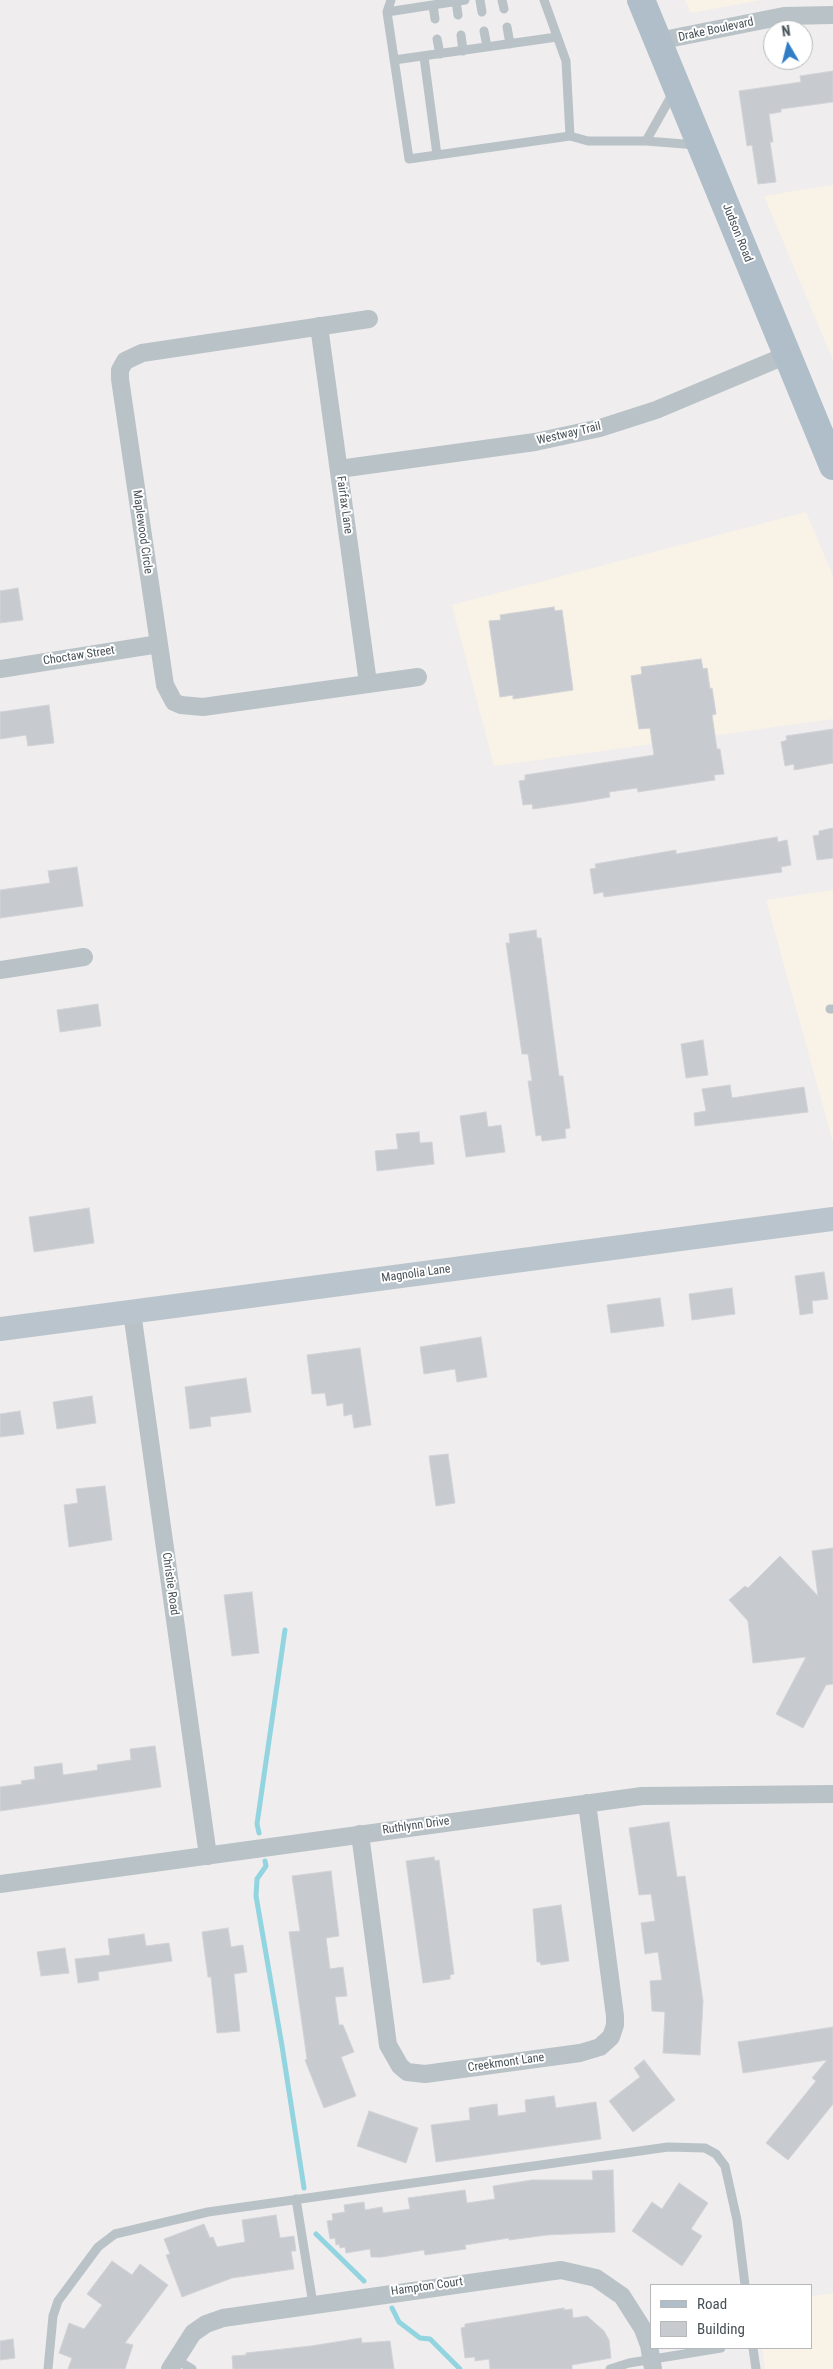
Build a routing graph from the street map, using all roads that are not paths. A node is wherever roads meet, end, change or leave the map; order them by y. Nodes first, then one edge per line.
1 (391, 0) edge
2 (480, 0) edge
3 (544, 0) edge
4 (641, 0) edge
5 (460, 1) edge
6 (433, 5) junction
7 (387, 12) junction
8 (482, 12) dead end
9 (458, 15) dead end
10 (833, 15) edge
11 (435, 19) dead end
12 (507, 27) dead end
13 (484, 31) dead end
14 (461, 35) dead end
15 (557, 37) junction
16 (438, 39) dead end
17 (658, 41) junction
18 (510, 44) junction
19 (487, 47) junction
20 (463, 51) junction
21 (440, 54) junction
22 (424, 57) junction
23 (394, 60) junction
24 (677, 86) junction
25 (570, 136) junction
26 (646, 141) junction
27 (701, 146) junction
28 (437, 155) junction
29 (369, 319) dead end
30 (319, 326) junction
31 (787, 355) junction
32 (833, 466) edge
33 (339, 469) junction
34 (159, 644) junction
35 (0, 669) edge
36 (418, 677) dead end
37 (368, 683) junction
38 (84, 957) dead end
39 (0, 970) edge
40 (833, 1218) edge
41 (132, 1312) junction
42 (0, 1329) edge
43 (833, 1794) edge
44 (587, 1803) junction
45 (360, 1834) junction
46 (208, 1856) junction
47 (0, 1884) edge
48 (296, 2199) junction
49 (745, 2284) edge
50 (313, 2304) junction
51 (718, 2349) edge
52 (753, 2349) edge
53 (173, 2364) edge
54 (652, 2364) edge
55 (48, 2369) edge
56 (192, 2369) edge
57 (610, 2369) edge
58 (756, 2369) edge

1 - 7 lane
2 - 8 lane
3 - 15 lane
4 - 17 main road, Judson Road
5 - 6 lane
5 - 9 lane
6 - 7 lane
6 - 11 lane
7 - 23 lane
10 - 17 street, Drake Boulevard
12 - 18 lane
13 - 19 lane
14 - 20 lane
15 - 18 lane
15 - 25 lane
16 - 21 lane
17 - 24 main road, Judson Road
18 - 19 lane
19 - 20 lane
20 - 21 lane
21 - 22 lane
22 - 23 lane
22 - 28 lane
23 - 28 lane
24 - 26 lane
24 - 27 main road, Judson Road
25 - 26 lane
25 - 28 lane
26 - 27 lane
27 - 31 main road, Judson Road
29 - 30 street, Maplewood Circle
30 - 33 street, Fairfax Lane
30 - 34 street, Maplewood Circle
31 - 32 main road, Judson Road
31 - 33 street, Westway Trail
33 - 37 street, Fairfax Lane
34 - 35 street, Choctaw Street
34 - 37 street, Maplewood Circle
36 - 37 street, Maplewood Circle
38 - 39 street
40 - 41 main road, Magnolia Lane
41 - 42 main road, Magnolia Lane
41 - 46 street, Christie Road
43 - 44 street, Ruthlynn Drive
44 - 45 street, Ruthlynn Drive
44 - 45 street, Creekmont Lane
45 - 46 street, Ruthlynn Drive
46 - 47 street, Ruthlynn Drive
48 - 49 lane
48 - 50 lane
48 - 55 lane
50 - 53 street, Hampton Court
50 - 54 street, Hampton Court
51 - 54 lane
52 - 58 lane
53 - 56 lane
54 - 57 lane

